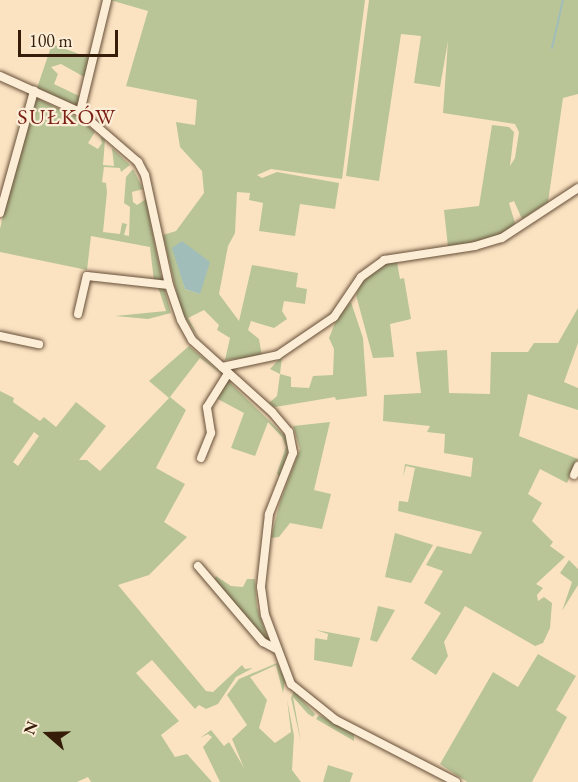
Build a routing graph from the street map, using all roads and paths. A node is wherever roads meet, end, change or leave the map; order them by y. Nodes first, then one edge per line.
1 (107, 0) edge
2 (0, 76) edge
3 (34, 92) junction
4 (80, 112) junction
5 (578, 188) edge
6 (0, 213) edge
7 (169, 285) junction
8 (78, 314) dead end
9 (0, 336) edge
10 (39, 344) dead end
11 (225, 370) junction
12 (201, 458) dead end
13 (198, 566) dead end
14 (276, 649) junction
15 (456, 782) edge

1 - 4 street
2 - 3 street
3 - 4 street
3 - 6 street
4 - 7 street
5 - 11 street
7 - 8 street
7 - 11 street
9 - 10 street
11 - 12 street
11 - 14 street
13 - 14 street
14 - 15 street

